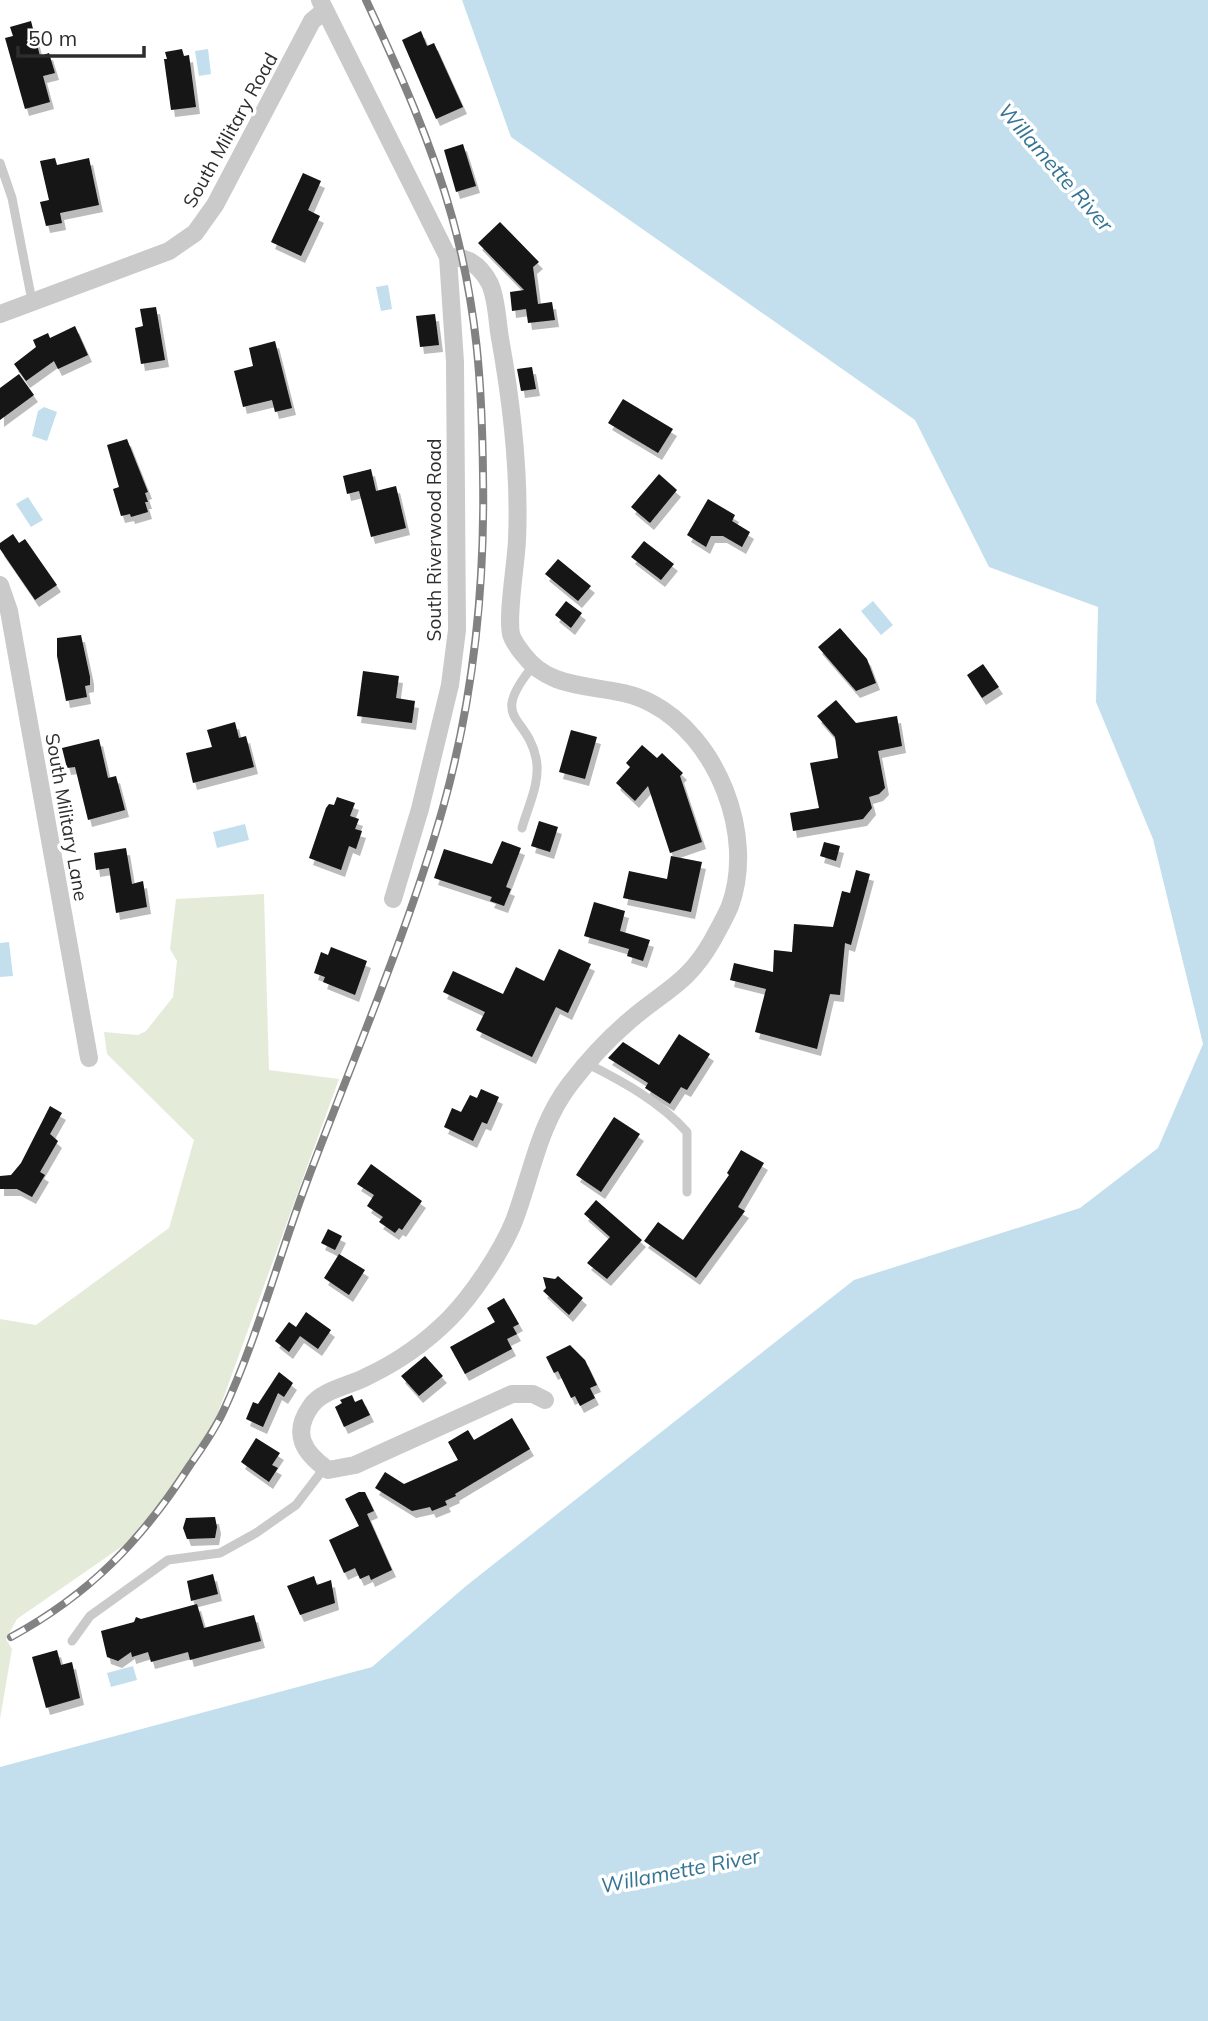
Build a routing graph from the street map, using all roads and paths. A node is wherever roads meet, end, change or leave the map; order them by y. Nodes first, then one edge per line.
1 (322, 5) edge
2 (0, 163) edge
3 (448, 257) junction
4 (32, 301) junction
5 (0, 314) edge
6 (0, 585) edge
7 (533, 666) junction
8 (522, 828) dead end
9 (393, 899) dead end
10 (89, 1058) dead end
11 (589, 1064) junction
12 (687, 1192) dead end
13 (545, 1400) dead end
14 (325, 1467) junction
15 (72, 1641) dead end

1 - 3 street, South Riverwood Road
1 - 4 street, South Military Road
2 - 4 lane
3 - 7 street
3 - 9 street, South Riverwood Road
4 - 5 street, South Military Road
6 - 10 street, South Military Lane
7 - 8 lane
7 - 11 street
11 - 12 lane
11 - 14 street
13 - 14 street
14 - 15 lane

